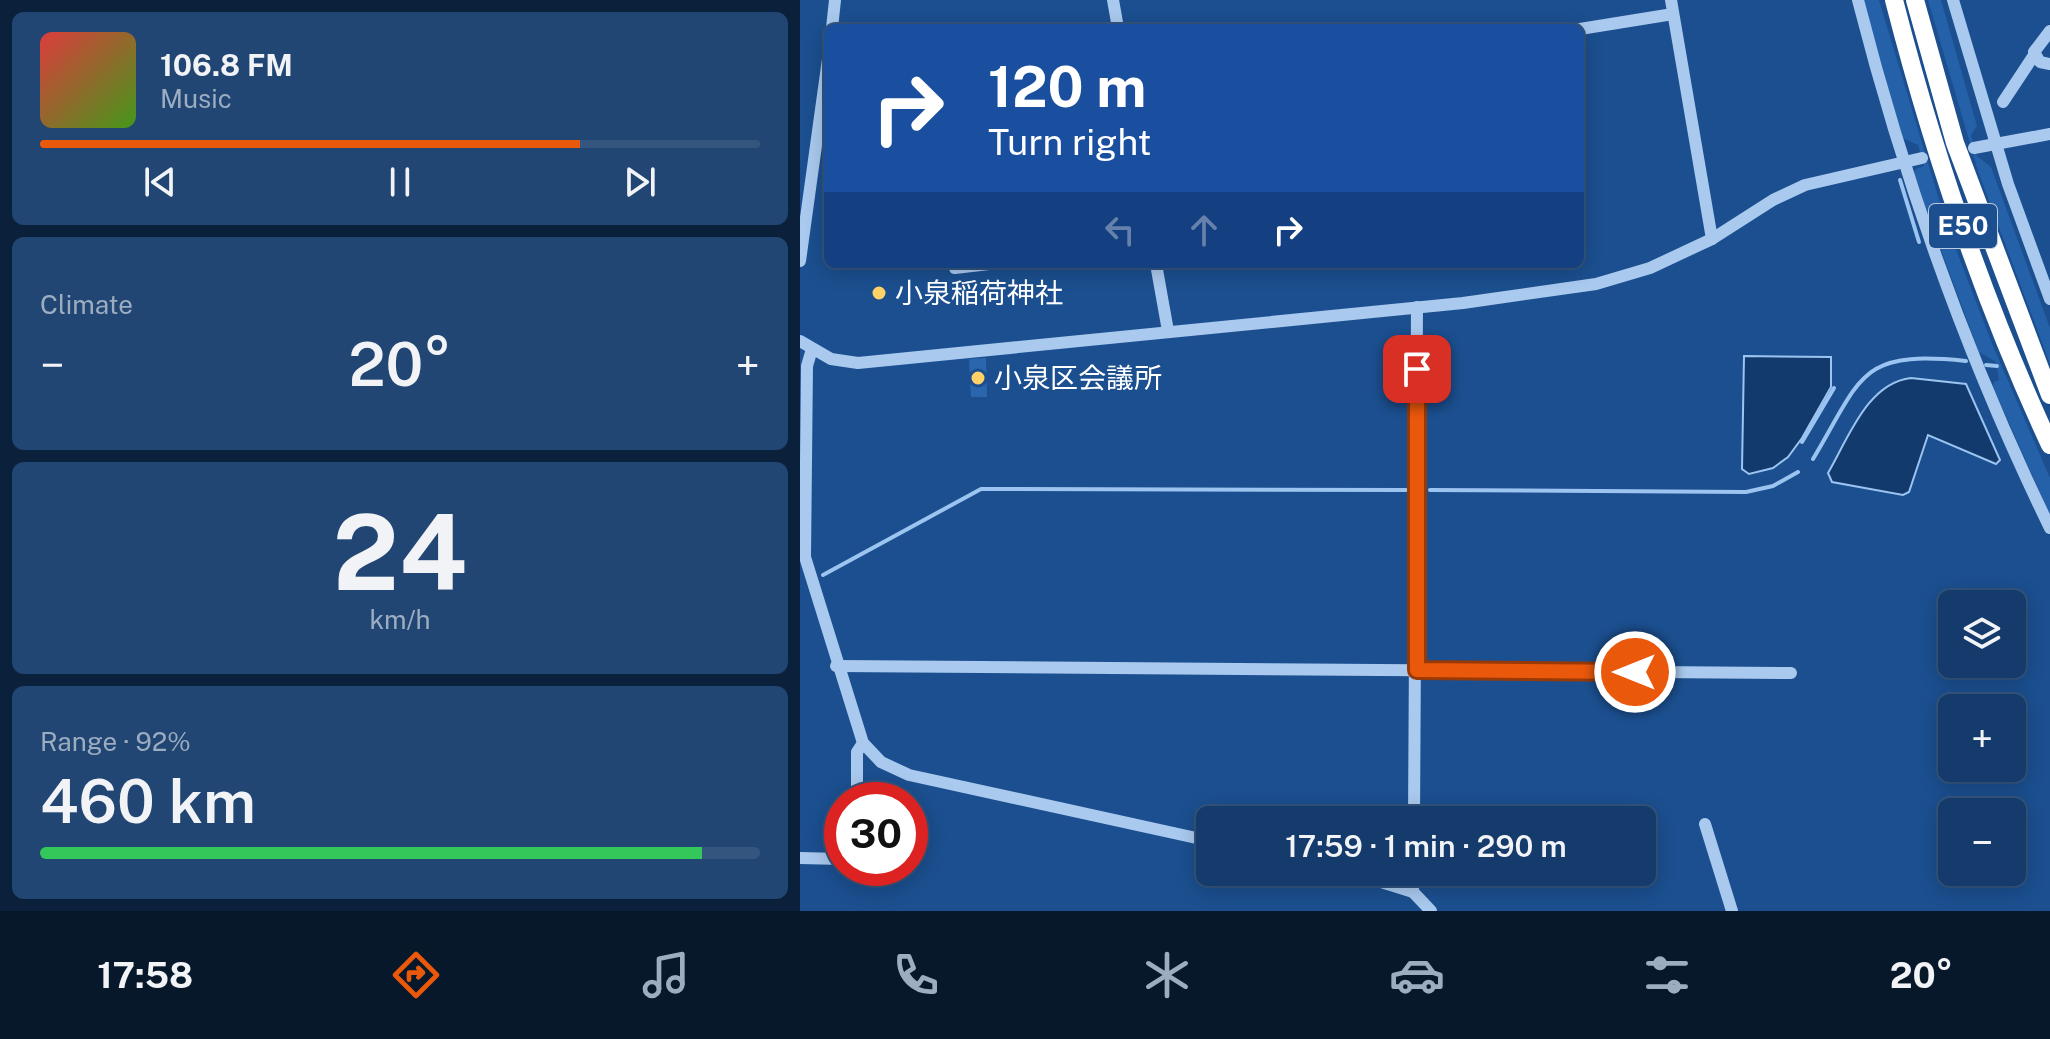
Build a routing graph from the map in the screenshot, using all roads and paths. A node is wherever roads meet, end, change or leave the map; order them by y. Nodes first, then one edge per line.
1 (835, 0) edge
2 (1113, 0) edge
3 (1671, 0) edge
4 (1858, 0) edge
5 (1894, 0) edge
6 (1915, 0) edge
7 (1953, 0) edge
8 (1673, 14) junction
9 (832, 24) edge
10 (1117, 24) edge
11 (1584, 28) edge
12 (2050, 31) edge
13 (2035, 57) junction
14 (2050, 64) edge
15 (2003, 102) dead end
16 (824, 121) edge
17 (2050, 134) edge
18 (1996, 145) junction
19 (1974, 148) dead end
20 (822, 152) edge
21 (1922, 158) dead end
22 (1904, 162) junction
23 (1712, 239) junction
24 (800, 261) edge
25 (1157, 268) edge
26 (2050, 299) edge
27 (1417, 307) junction
28 (1168, 331) junction
29 (800, 341) edge
30 (812, 349) junction
31 (2050, 395) edge
32 (2050, 445) edge
33 (2050, 528) edge
34 (836, 666) junction
35 (1417, 670) junction
36 (1791, 673) dead end
37 (863, 743) junction
38 (857, 782) edge
39 (1414, 806) edge
40 (1705, 824) dead end
41 (1196, 838) edge
42 (800, 858) edge
43 (824, 859) edge
44 (1394, 886) edge
45 (1413, 886) edge
46 (1413, 892) junction
47 (1431, 911) edge
48 (1732, 911) edge

1 - 9 street
2 - 10 street
3 - 8 street
4 - 22 street
5 - 32 highway, E50
6 - 31 highway, E50
7 - 18 street
8 - 11 street
8 - 23 street
12 - 13 street
13 - 14 street
13 - 15 street
16 - 20 street
17 - 18 street
18 - 19 street
18 - 26 street
20 - 24 street
21 - 22 street
22 - 23 street
22 - 33 street
23 - 27 street
25 - 28 street
27 - 28 street
27 - 35 street
28 - 30 street
29 - 30 street
30 - 34 street
34 - 35 street
34 - 37 street
35 - 36 street
35 - 39 street
37 - 38 street
37 - 41 street
40 - 48 street
42 - 43 street
44 - 46 street
45 - 46 street
46 - 47 street

